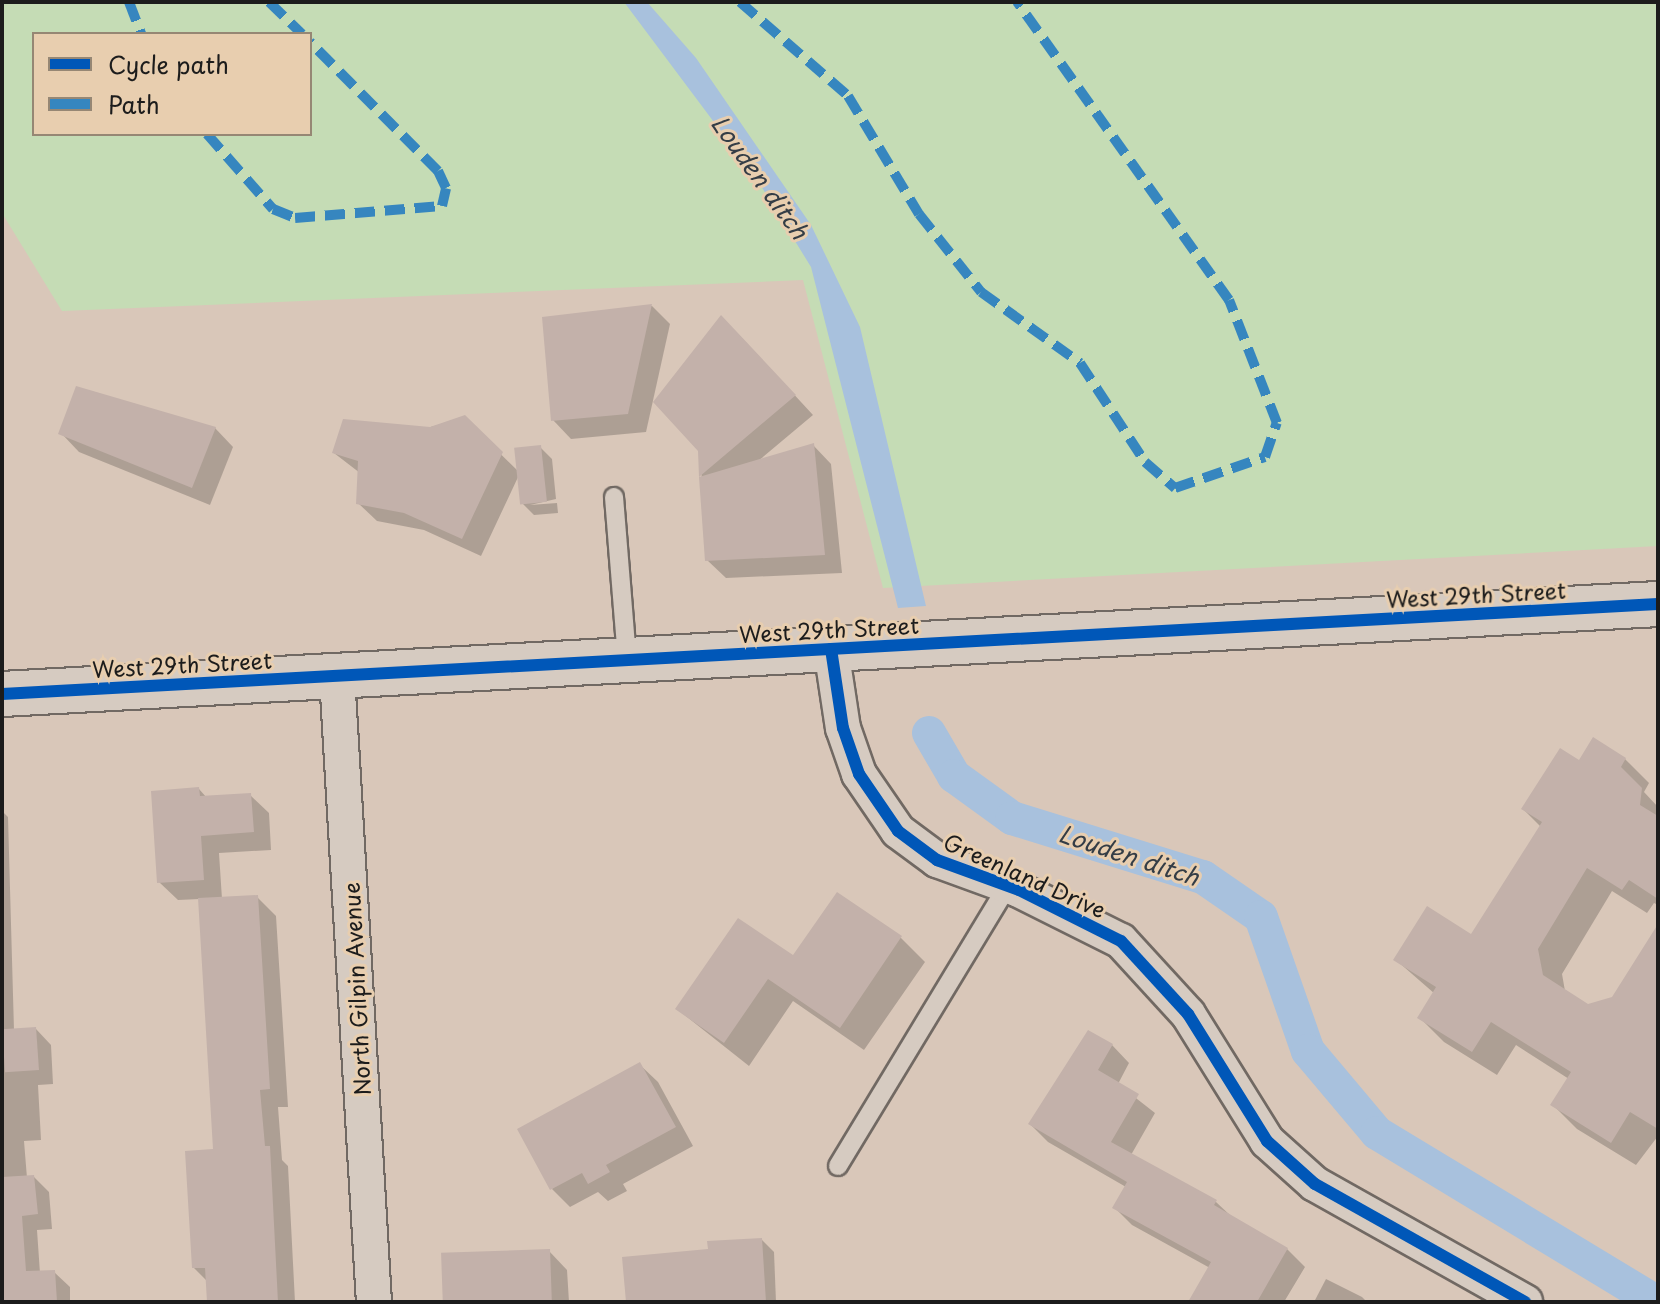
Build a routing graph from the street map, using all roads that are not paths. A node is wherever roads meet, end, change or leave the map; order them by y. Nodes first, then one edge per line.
1 (614, 497) dead end
2 (1658, 604) edge
3 (831, 649) junction
4 (627, 660) junction
5 (337, 676) junction
6 (2, 694) edge
7 (1008, 885) junction
8 (838, 1166) dead end
9 (374, 1302) edge
10 (1525, 1302) edge

1 - 4 lane
2 - 3 main road, West 29th Street
3 - 4 main road, West 29th Street
3 - 7 street, Greenland Drive
4 - 5 main road, West 29th Street
5 - 6 main road, West 29th Street
5 - 9 street, North Gilpin Avenue
7 - 8 lane
7 - 10 street, Greenland Drive

